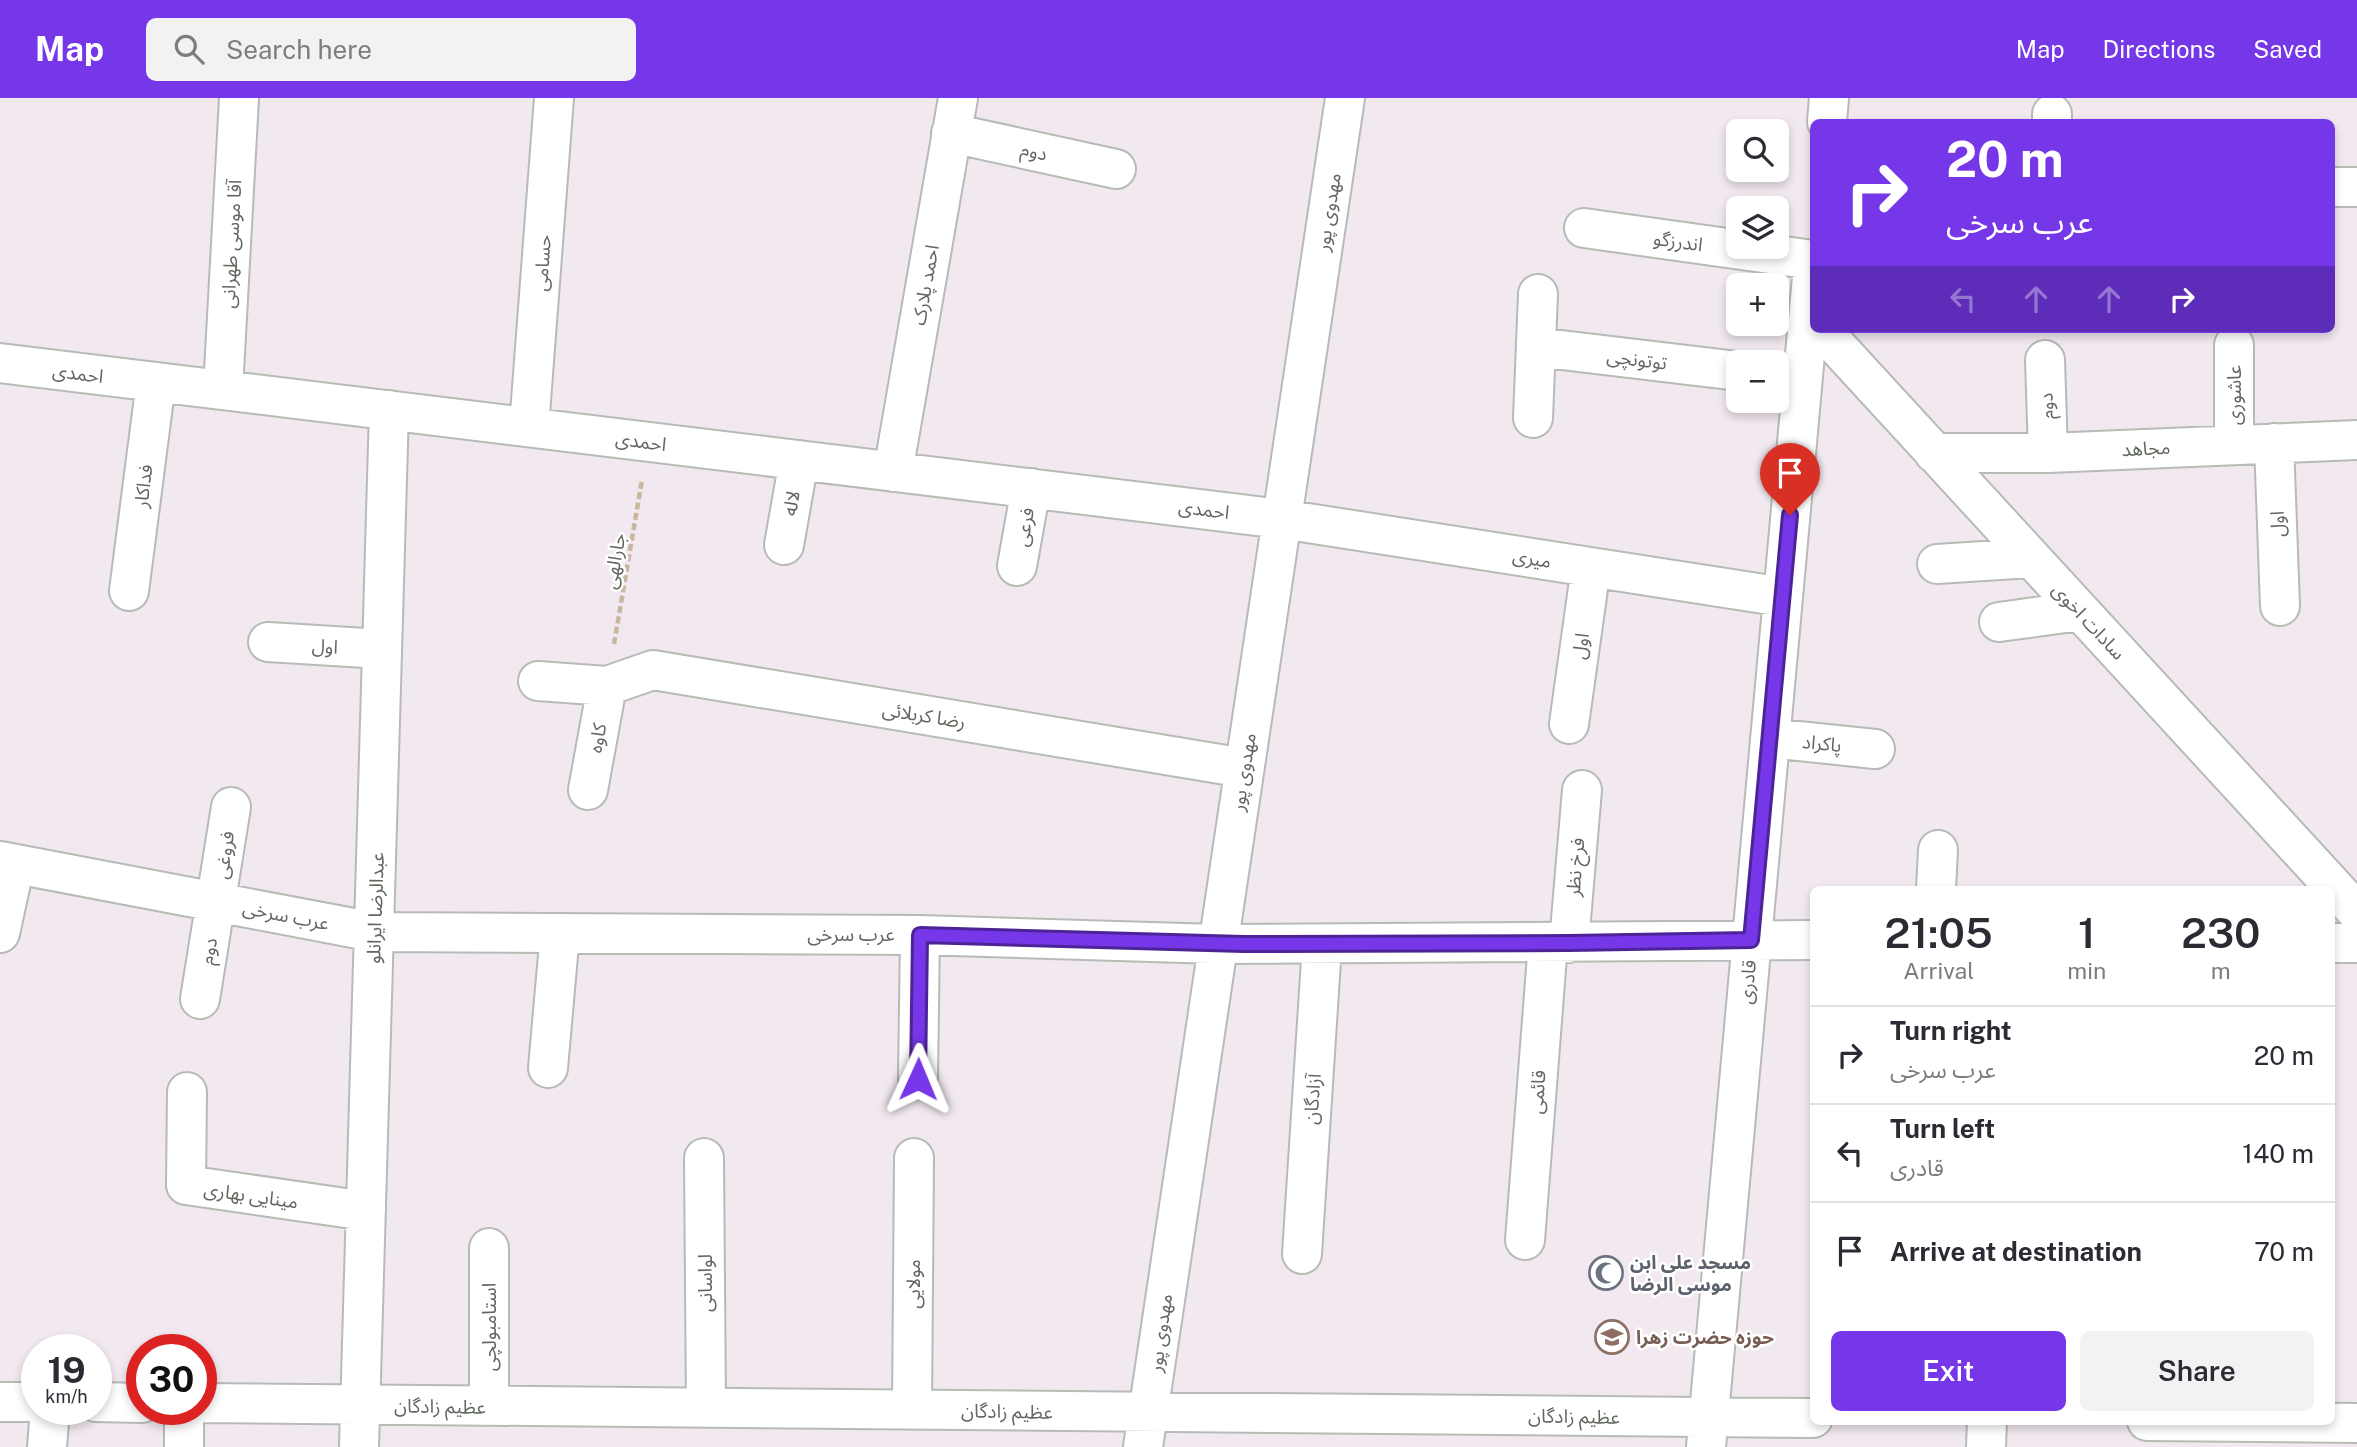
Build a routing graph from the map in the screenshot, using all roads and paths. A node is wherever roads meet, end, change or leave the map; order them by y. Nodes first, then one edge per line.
1 (239, 98) edge
2 (554, 98) edge
3 (1345, 98) edge
4 (1829, 98) edge
5 (954, 115) edge
6 (1827, 119) edge
7 (1116, 169) dead end
8 (2335, 187) edge
9 (2357, 187) edge
10 (1584, 228) dead end
11 (1810, 260) edge
12 (1538, 294) dead end
13 (1810, 333) edge
14 (1825, 333) edge
15 (2234, 345) dead end
16 (1536, 347) junction
17 (2045, 359) dead end
18 (0, 363) edge
19 (1726, 370) edge
20 (1789, 378) edge
21 (156, 382) junction
22 (223, 390) junction
23 (389, 410) junction
24 (1788, 413) edge
25 (1533, 418) dead end
26 (529, 427) junction
27 (2357, 440) edge
28 (649, 442) junction
29 (2274, 443) junction
30 (2234, 444) junction
31 (1934, 453) junction
32 (2048, 453) junction
33 (799, 460) junction
34 (893, 472) junction
35 (1031, 488) junction
36 (1282, 519) junction
37 (784, 545) dead end
38 (2031, 558) junction
39 (1937, 564) dead end
40 (1017, 566) dead end
41 (1591, 567) junction
42 (129, 591) dead end
43 (1783, 597) junction
44 (2280, 606) dead end
45 (2080, 611) junction
46 (1999, 622) dead end
47 (268, 642) dead end
48 (382, 649) junction
49 (538, 681) dead end
50 (607, 686) junction
51 (1569, 724) dead end
52 (1770, 738) junction
53 (1875, 749) dead end
54 (1244, 768) junction
55 (588, 790) dead end
56 (1582, 790) dead end
57 (231, 807) dead end
58 (1938, 850) dead end
59 (8, 862) edge
60 (1936, 886) edge
61 (2333, 886) edge
62 (2335, 888) edge
63 (217, 902) junction
64 (2357, 912) edge
65 (374, 932) junction
66 (0, 933) edge
67 (560, 933) junction
68 (920, 935) junction
69 (1751, 940) junction
70 (1810, 940) edge
71 (1559, 943) junction
72 (2335, 943) edge
73 (2357, 943) edge
74 (1218, 944) junction
75 (1322, 945) junction
76 (200, 999) dead end
77 (548, 1068) dead end
78 (918, 1079) dead end
79 (187, 1092) dead end
80 (704, 1158) dead end
81 (914, 1158) dead end
82 (366, 1211) junction
83 (1525, 1240) dead end
84 (489, 1248) dead end
85 (1302, 1254) dead end
86 (0, 1402) edge
87 (21, 1402) edge
88 (217, 1403) edge
89 (360, 1405) junction
90 (489, 1406) junction
91 (706, 1408) junction
92 (912, 1410) junction
93 (1810, 1418) edge
94 (2335, 1423) edge
95 (2357, 1423) edge
96 (49, 1425) edge
97 (184, 1425) edge
98 (1987, 1425) edge
99 (1145, 1429) edge
100 (1385, 1430) edge
101 (1707, 1432) edge
102 (47, 1447) edge
103 (184, 1447) edge
104 (359, 1447) edge
105 (1986, 1447) edge

1 - 22 street, آقا موسی طهرانی
2 - 26 street, حسامی
3 - 36 street, مهدوی پور
4 - 6 street
5 - 7 street, دوم
5 - 34 street, احمد پلارک
8 - 9 street
10 - 11 street, اندرزگو
12 - 16 street
13 - 20 street, قادرى
14 - 31 street, سادات اخوی
15 - 30 street, عاشوری
16 - 19 street, توتونچی
16 - 25 street
17 - 32 street, دوم
18 - 21 street, احمدی
21 - 22 street, احمدی
21 - 42 street, فداکار
22 - 23 street, احمدی
23 - 26 street, احمدی
23 - 48 street, عبدالرضا ایرانلو
24 - 43 street, قادرى
26 - 28 street, احمدی
27 - 29 street, مجاهد
28 - 33 street, احمدی
28 - 50 path, جارالهی
29 - 30 street, مجاهد
29 - 44 street, اول
30 - 32 street, مجاهد
31 - 32 street, مجاهد
31 - 38 street, سادات اخوی
33 - 34 street, احمدی
33 - 37 street, لاله
34 - 35 street, احمدی
35 - 36 street, احمدی
35 - 40 street, فرعی
36 - 41 street, میری
36 - 54 street, مهدوی پور
38 - 39 street
38 - 45 street, سادات اخوی
41 - 43 street, میری
41 - 51 street, اول
43 - 52 street, قادرى
45 - 46 street
45 - 61 street, سادات اخوی
47 - 48 street, اول
48 - 65 street, عبدالرضا ایرانلو
49 - 50 street
50 - 54 street, رضا کربلائی
50 - 55 street, کاوه
52 - 53 street, پاکراد
52 - 69 street, قادرى
54 - 74 street, مهدوی پور
56 - 71 street, فرخ نظر
57 - 63 street, فروغی
58 - 60 street
59 - 63 street, عرب سرخی
59 - 66 street
62 - 64 street, سادات اخوی
63 - 65 street, عرب سرخی
63 - 76 street, دوم
65 - 67 street, عرب سرخی
65 - 82 street, عبدالرضا ایرانلو
67 - 68 street, عرب سرخی
67 - 77 street
68 - 74 street, عرب سرخی
68 - 78 street
69 - 70 street, عرب سرخی
69 - 71 street, عرب سرخی
69 - 101 street, قادرى
71 - 75 street, عرب سرخی
71 - 83 street, قائمی
72 - 73 street
74 - 75 street, عرب سرخی
74 - 99 street, مهدوی پور
75 - 85 street, آزادگان
79 - 82 street, مینایی بهاری
80 - 91 street, لواسانی
81 - 92 street, مولایی
82 - 89 street, عبدالرضا ایرانلو
84 - 90 street, استامبولچی
86 - 87 street
88 - 89 street, عظیم زادگان
89 - 90 street, عظیم زادگان
89 - 104 street, عبدالرضا ایرانلو
90 - 91 street, عظیم زادگان
91 - 92 street, عظیم زادگان
92 - 99 street, عظیم زادگان
93 - 101 street, عظیم زادگان
94 - 95 street
96 - 102 street
97 - 103 street
98 - 105 street
99 - 100 street, عظیم زادگان
100 - 101 street, عظیم زادگان

